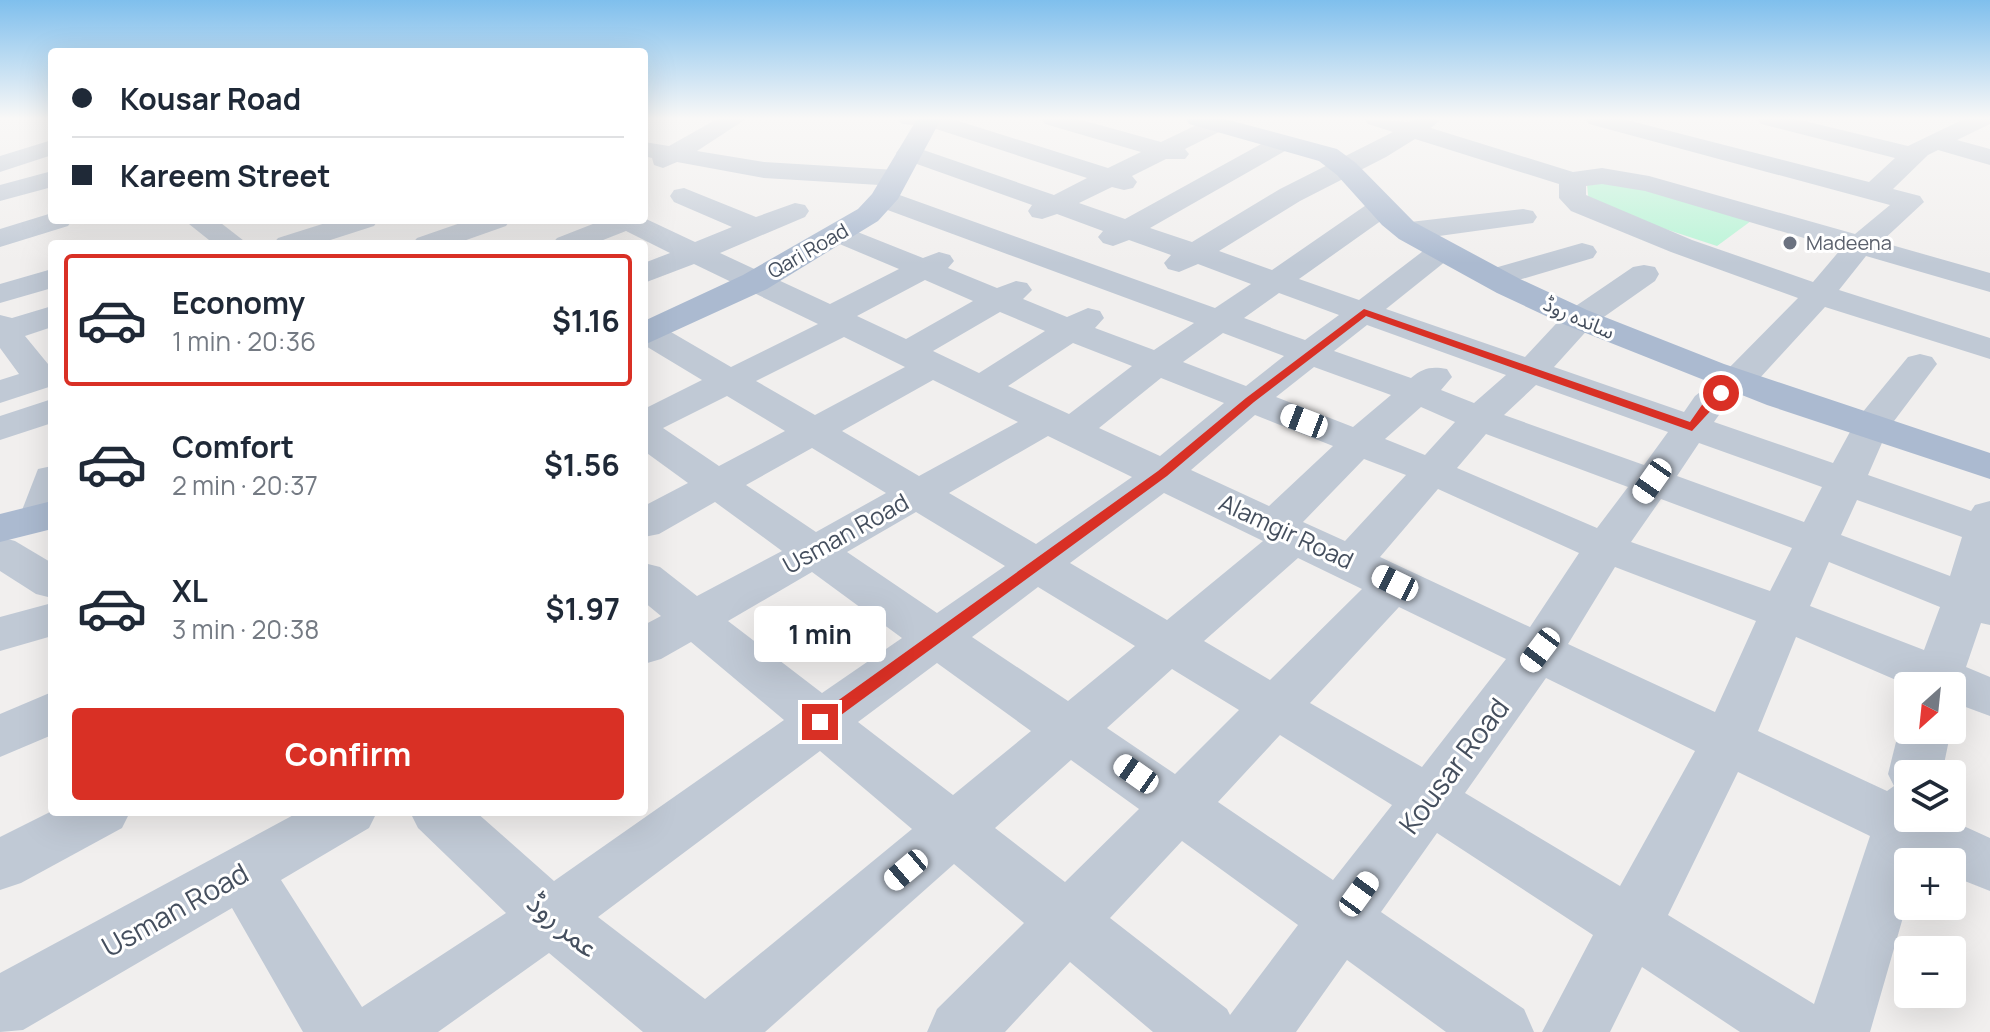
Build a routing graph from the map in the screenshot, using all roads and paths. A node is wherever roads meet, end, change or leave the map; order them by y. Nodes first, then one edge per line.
1 (747, 167) edge
2 (902, 167) edge
3 (1029, 167) edge
4 (1078, 167) edge
5 (1130, 167) edge
6 (1220, 167) edge
7 (1235, 167) edge
8 (1344, 167) edge
9 (1347, 167) edge
10 (1538, 167) edge
11 (1780, 167) edge
12 (1903, 167) edge
13 (1230, 170) junction
14 (897, 177) junction
15 (1110, 177) junction
16 (48, 180) edge
17 (1572, 180) junction
18 (1299, 190) junction
19 (1874, 192) junction
20 (0, 193) edge
21 (684, 196) dead end
22 (961, 199) junction
23 (1179, 199) junction
24 (1056, 204) junction
25 (1382, 207) junction
26 (795, 211) dead end
27 (1523, 217) dead end
28 (48, 223) edge
29 (54, 224) edge
30 (204, 224) edge
31 (351, 224) edge
32 (486, 224) edge
33 (756, 227) junction
34 (1127, 229) junction
35 (840, 234) junction
36 (990, 237) junction
37 (0, 238) edge
38 (67, 240) edge
39 (227, 240) edge
40 (301, 240) edge
41 (445, 240) edge
42 (1426, 241) junction
43 (648, 242) edge
44 (1861, 244) junction
45 (1582, 252) dead end
46 (695, 253) junction
47 (1196, 253) junction
48 (1065, 264) junction
49 (923, 269) junction
50 (1644, 274) dead end
51 (1495, 278) junction
52 (48, 279) edge
53 (1274, 281) junction
54 (755, 282) junction
55 (1990, 283) edge
56 (1136, 290) junction
57 (0, 294) edge
58 (1819, 294) junction
59 (998, 300) junction
60 (1364, 312) junction
61 (48, 317) edge
62 (1579, 319) junction
63 (837, 321) junction
64 (1220, 321) junction
65 (1068, 329) junction
66 (2, 330) edge
67 (648, 332) edge
68 (648, 335) edge
69 (1466, 348) junction
70 (1990, 349) edge
71 (1312, 354) junction
72 (920, 360) junction
73 (1157, 364) junction
74 (1920, 364) dead end
75 (1531, 371) junction
76 (729, 381) junction
77 (1735, 383) junction
78 (48, 387) edge
79 (980, 388) junction
80 (0, 392) edge
81 (1418, 393) junction
82 (1250, 400) junction
83 (1479, 419) junction
84 (648, 421) edge
85 (1060, 426) junction
86 (1692, 427) junction
87 (1870, 427) junction
88 (0, 429) edge
89 (814, 431) junction
90 (48, 436) edge
91 (648, 436) edge
92 (1358, 443) junction
93 (0, 447) edge
94 (1990, 467) edge
95 (1431, 471) junction
96 (1163, 474) junction
97 (1652, 481) junction
98 (1845, 481) junction
99 (718, 483) junction
100 (919, 493) junction
101 (648, 522) edge
102 (1989, 525) edge
103 (1285, 531) junction
104 (1818, 542) junction
105 (1605, 548) junction
106 (0, 551) edge
107 (816, 551) junction
108 (1037, 564) junction
109 (1373, 572) junction
110 (48, 581) edge
111 (648, 581) edge
112 (1978, 604) edge
113 (1783, 613) junction
114 (48, 620) edge
115 (693, 620) junction
116 (0, 634) edge
117 (938, 636) junction
118 (1170, 644) junction
119 (648, 645) edge
120 (1540, 650) junction
121 (1918, 672) edge
122 (1940, 672) edge
123 (1966, 689) edge
124 (1990, 697) edge
125 (1275, 707) junction
126 (48, 714) edge
127 (820, 722) junction
128 (1071, 729) junction
129 (0, 737) edge
130 (1728, 740) junction
131 (1894, 796) edge
132 (1429, 799) junction
133 (1180, 805) junction
134 (94, 816) edge
135 (342, 816) edge
136 (442, 816) edge
137 (953, 829) junction
138 (1899, 832) edge
139 (1948, 832) edge
140 (0, 865) edge
141 (1990, 866) edge
142 (243, 872) junction
143 (551, 917) junction
144 (1342, 918) junction
145 (1067, 921) junction
146 (1630, 926) junction
147 (0, 1008) edge
148 (340, 1032) edge
149 (382, 1032) edge
150 (694, 1032) edge
151 (716, 1032) edge
152 (960, 1032) edge
153 (1204, 1032) edge
154 (1256, 1032) edge
155 (1501, 1032) edge
156 (1575, 1032) edge
157 (1799, 1032) edge
158 (1837, 1032) edge

1 - 14 street
2 - 14 main road, Qari Road
3 - 22 street
4 - 15 street
5 - 15 street
6 - 13 street
7 - 13 street
8 - 18 street
9 - 25 main road, ساندہ روڈ
10 - 17 street
11 - 19 street
12 - 19 street
13 - 18 street
13 - 23 street
14 - 22 street
14 - 22 street
14 - 35 main road, Qari Road
15 - 23 street
15 - 24 street
16 - 20 street
17 - 44 street
17 - 58 street
18 - 25 street
18 - 47 street
19 - 44 street, Kousar Road
21 - 33 street
22 - 24 street
22 - 36 street
23 - 34 street
24 - 34 street
24 - 36 street
25 - 42 main road, ساندہ روڈ
25 - 53 street, Usman Road
26 - 33 street
27 - 42 street
28 - 37 street
29 - 38 street
30 - 39 street
31 - 40 street
32 - 41 street
33 - 46 street
34 - 47 street
34 - 48 street
35 - 49 street
35 - 54 main road, Qari Road
36 - 48 street
36 - 49 street
42 - 51 main road, ساندہ روڈ
42 - 60 street
43 - 46 street, Alamgir Road
44 - 55 street
44 - 58 street, Kousar Road
45 - 51 street
46 - 54 street, Alamgir Road
47 - 53 street
47 - 56 street
48 - 56 street
48 - 59 street
49 - 59 street
49 - 63 street
50 - 62 street
51 - 62 main road, ساندہ روڈ
52 - 57 street
53 - 60 street
53 - 64 street, Usman Road
54 - 63 street, Alamgir Road
54 - 67 main road, Qari Road
56 - 64 street
56 - 65 street
58 - 70 street
58 - 77 street, Kousar Road
59 - 65 street
59 - 72 street
60 - 69 street
60 - 71 street
61 - 66 street
62 - 75 street
62 - 77 main road, ساندہ روڈ
63 - 72 street, Alamgir Road
63 - 76 street
64 - 71 street
64 - 73 street, Usman Road
65 - 73 street
65 - 79 street
66 - 78 street
68 - 76 street
69 - 75 street
69 - 81 street
71 - 81 street
71 - 82 street
72 - 79 street, Alamgir Road
72 - 89 street
73 - 82 street
73 - 85 street, Usman Road
74 - 87 street
75 - 83 street
75 - 86 street
76 - 84 street
76 - 89 street
77 - 86 street, Kousar Road
77 - 87 main road, ساندہ روڈ
78 - 80 street
78 - 88 street
79 - 85 street, Alamgir Road
81 - 83 street
81 - 92 street
82 - 92 street
82 - 96 street
83 - 95 street
83 - 97 street
85 - 96 street, Alamgir Road
85 - 100 street, Usman Road
86 - 97 street, Kousar Road
86 - 98 street
87 - 94 main road, ساندہ روڈ
87 - 98 street
89 - 99 street
89 - 100 street
90 - 93 street
91 - 99 street
92 - 95 street
92 - 103 street
95 - 105 street
95 - 109 street
96 - 103 street, Alamgir Road
96 - 108 street
97 - 104 street
97 - 105 street, Kousar Road
98 - 102 street
98 - 104 street
99 - 101 street
99 - 107 street
100 - 107 street, Usman Road
100 - 108 street
102 - 112 street
103 - 109 street, Alamgir Road
103 - 118 street
104 - 112 street
104 - 113 street
105 - 113 street
105 - 120 street, Kousar Road
106 - 110 street
107 - 115 street, Usman Road
107 - 117 street
108 - 117 street
108 - 118 street
109 - 120 street, Alamgir Road
109 - 125 street
111 - 115 street
112 - 122 street
113 - 121 street
113 - 130 street
114 - 116 street
115 - 119 street, Usman Road
115 - 127 street
117 - 127 street
117 - 128 street
118 - 125 street
118 - 128 street
120 - 130 street, Alamgir Road
120 - 132 street, Kousar Road
123 - 124 street
125 - 132 street
125 - 133 street
126 - 129 street
127 - 137 street
127 - 143 street
128 - 133 street
128 - 137 street
130 - 131 street, Alamgir Road
130 - 146 street
132 - 144 street, Kousar Road
132 - 146 street
133 - 144 street
133 - 145 street
134 - 140 street
135 - 142 street, Usman Road
136 - 143 street, عمر روڈ
137 - 145 street
137 - 151 street
138 - 158 street
139 - 141 street, Alamgir Road
142 - 147 street, Usman Road
142 - 148 street
143 - 149 street
143 - 150 street, عمر روڈ
144 - 154 street, Kousar Road
144 - 155 street
145 - 152 street
145 - 153 street
146 - 156 street
146 - 157 street

